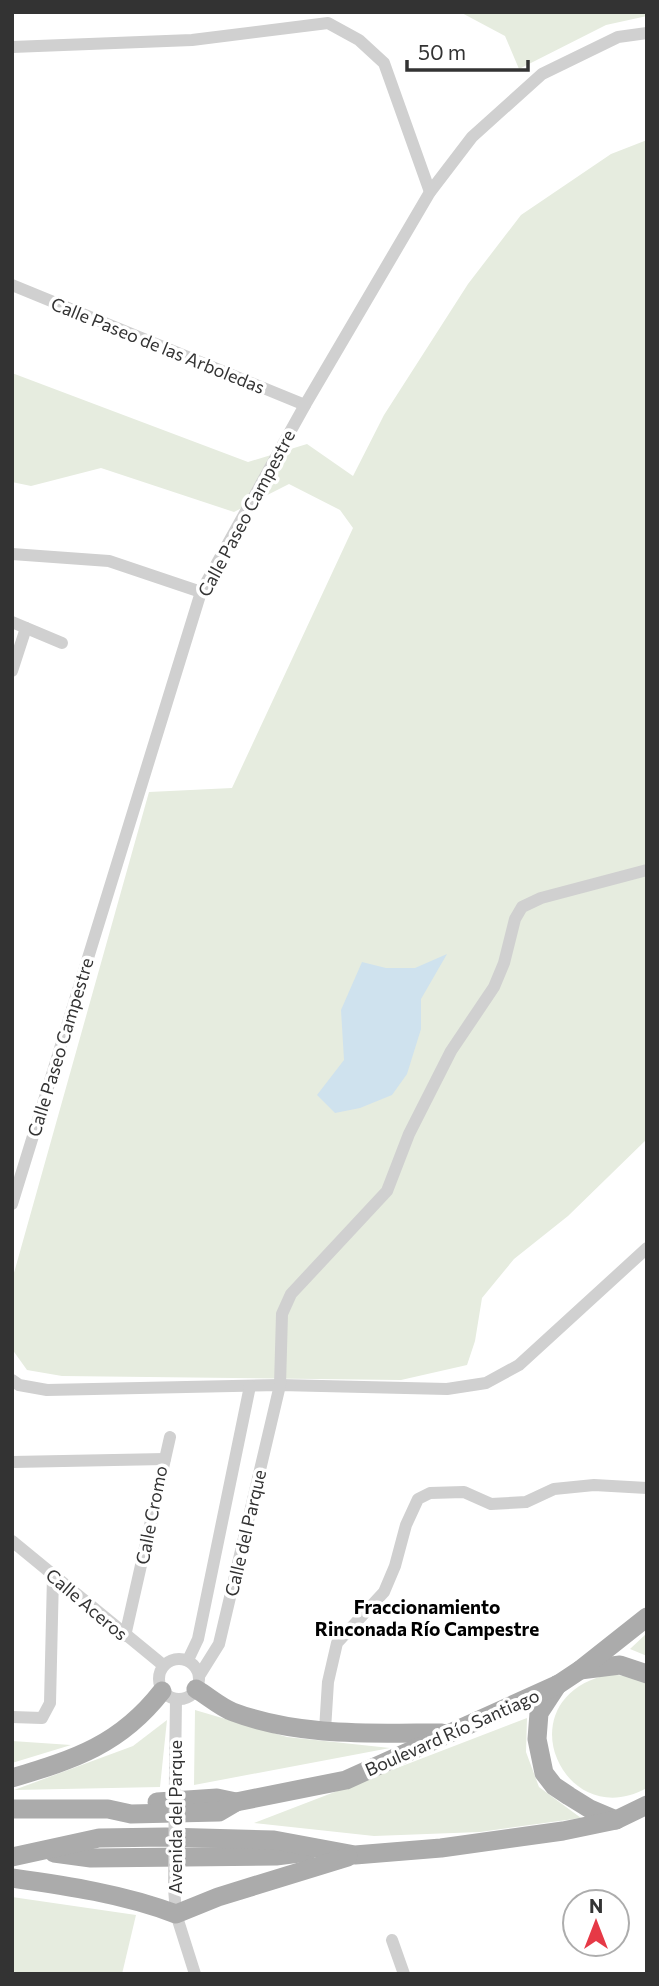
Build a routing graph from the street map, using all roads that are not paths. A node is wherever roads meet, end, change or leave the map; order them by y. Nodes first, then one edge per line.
1 (647, 33) edge
2 (12, 47) edge
3 (430, 192) junction
4 (12, 285) edge
5 (305, 405) junction
6 (12, 554) edge
7 (201, 592) junction
8 (12, 622) edge
9 (26, 628) junction
10 (62, 643) dead end
11 (12, 671) edge
12 (647, 870) edge
13 (12, 1204) edge
14 (647, 1248) edge
15 (12, 1380) edge
16 (280, 1385) junction
17 (250, 1386) junction
18 (170, 1437) dead end
19 (165, 1459) junction
20 (12, 1462) edge
21 (647, 1488) edge
22 (226, 1502) junction
23 (250, 1508) junction
24 (12, 1541) edge
25 (53, 1576) junction
26 (647, 1617) edge
27 (125, 1636) junction
28 (187, 1660) junction
29 (163, 1665) junction
30 (580, 1670) junction
31 (647, 1674) edge
32 (198, 1683) junction
33 (559, 1684) junction
34 (169, 1695) junction
35 (12, 1717) edge
36 (325, 1731) junction
37 (450, 1733) junction
38 (12, 1778) edge
39 (647, 1805) edge
40 (12, 1809) edge
41 (616, 1820) junction
42 (355, 1855) junction
43 (12, 1857) edge
44 (12, 1878) edge
45 (176, 1914) junction
46 (392, 1940) dead end
47 (195, 1974) edge
48 (404, 1974) edge

1 - 3 street, Calle Paseo Campestre
2 - 3 street
3 - 5 street, Calle Paseo Campestre
4 - 5 street, Calle Paseo de las Arboledas
5 - 7 street, Calle Paseo Campestre
6 - 7 street
7 - 13 street, Calle Paseo Campestre
8 - 9 street
9 - 10 street
9 - 11 street
12 - 16 street, Calle del Parque
14 - 16 street
15 - 17 street
16 - 17 street
16 - 23 street, Calle del Parque
17 - 22 street, Calle del Parque
18 - 19 street
19 - 20 street, Calle Cromo
19 - 27 street, Calle Cromo
21 - 36 street
22 - 23 street
22 - 28 street, Calle del Parque
23 - 32 street, Calle del Parque
24 - 25 street, Calle Aceros
25 - 27 street, Calle Aceros
25 - 35 street
26 - 30 main road, Boulevard Río Santiago
27 - 29 street, Calle Aceros
28 - 29 street
28 - 32 street
29 - 34 street
30 - 31 main road
30 - 33 main road, Boulevard Río Santiago
32 - 34 street
32 - 36 main road
33 - 37 main road, Boulevard Río Santiago
33 - 41 main road
34 - 38 main road
34 - 45 street, Avenida del Parque, bridge
36 - 37 main road
37 - 40 main road, Boulevard Río Santiago
39 - 41 main road
41 - 42 main road
42 - 43 main road
42 - 45 main road
44 - 45 main road
45 - 47 street, Avenida del Parque
46 - 48 street

